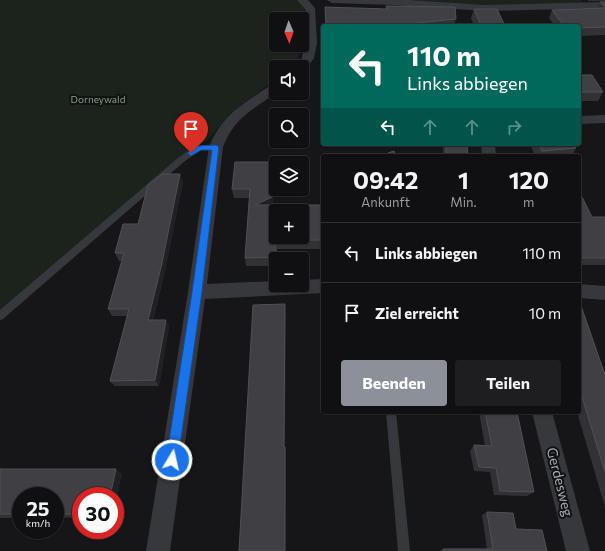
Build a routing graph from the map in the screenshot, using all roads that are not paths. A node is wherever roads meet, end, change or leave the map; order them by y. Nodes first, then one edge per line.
1 (318, 1) edge
2 (605, 5) edge
3 (307, 60) edge
4 (269, 93) edge
5 (605, 119) edge
6 (581, 120) edge
7 (216, 147) junction
8 (321, 286) edge
9 (581, 291) edge
10 (197, 292) junction
11 (605, 293) edge
12 (0, 316) edge
13 (392, 414) edge
14 (543, 414) edge
15 (158, 551) edge
16 (404, 551) edge
17 (578, 551) edge

1 - 2 street
1 - 3 street
4 - 7 street
5 - 6 street
7 - 10 street
7 - 12 lane
8 - 10 street
9 - 11 street
10 - 15 street
13 - 16 lane
14 - 17 street, Gerdesweg

